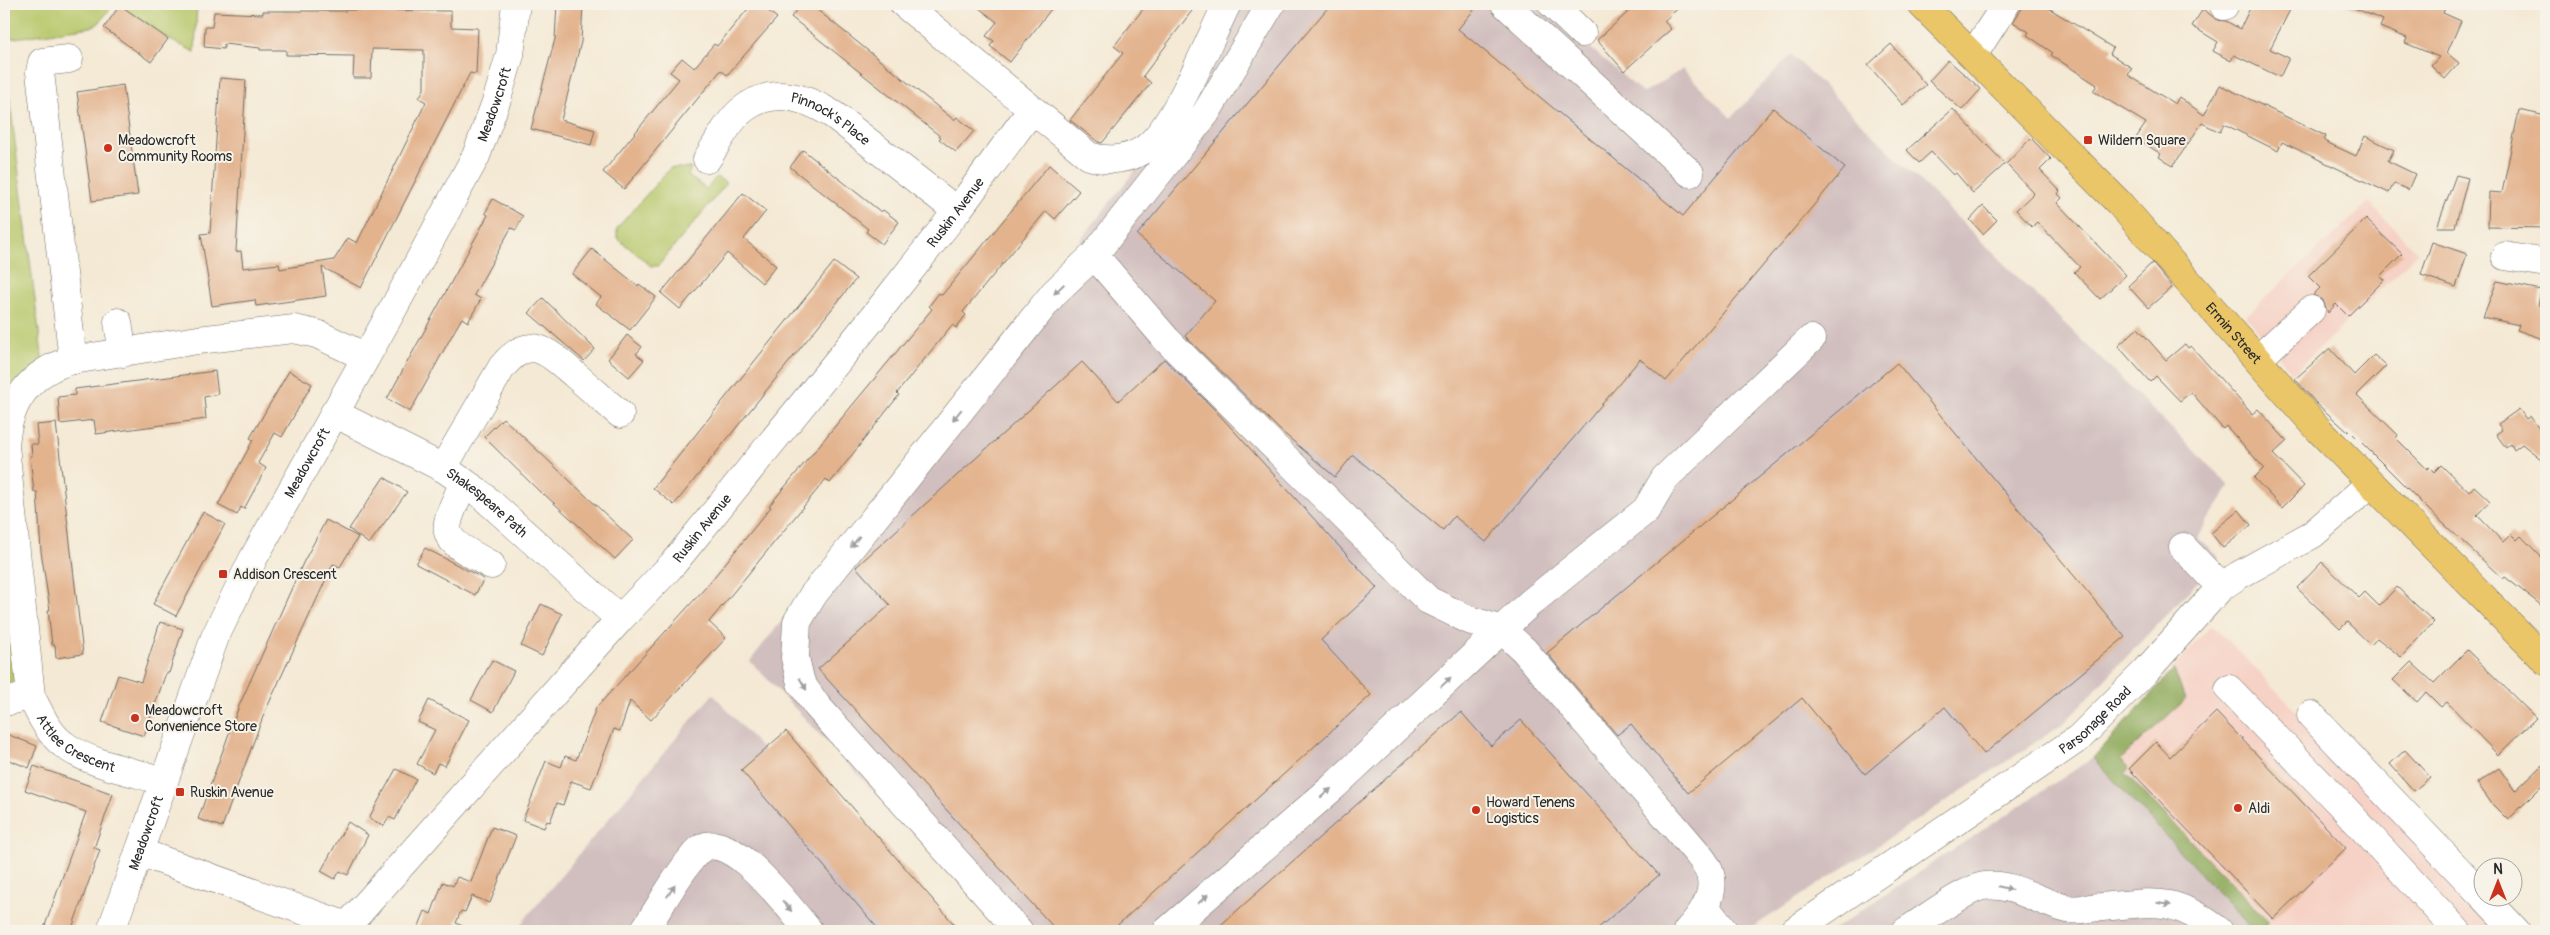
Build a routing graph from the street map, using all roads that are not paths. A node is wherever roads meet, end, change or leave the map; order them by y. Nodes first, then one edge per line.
1 (516, 4) edge
2 (904, 4) edge
3 (1227, 4) edge
4 (1271, 4) edge
5 (1505, 4) edge
6 (1921, 4) edge
7 (2006, 4) edge
8 (1562, 7) edge
9 (1582, 34) dead end
10 (1973, 56) junction
11 (69, 59) dead end
12 (1032, 111) junction
13 (707, 159) dead end
14 (1690, 173) dead end
15 (957, 211) junction
16 (1094, 255) junction
17 (2506, 256) dead end
18 (2546, 263) edge
19 (2311, 310) dead end
20 (118, 322) dead end
21 (1811, 339) dead end
22 (123, 352) junction
23 (366, 357) junction
24 (2258, 359) junction
25 (73, 360) junction
26 (334, 413) junction
27 (620, 414) dead end
28 (453, 475) junction
29 (2371, 483) junction
30 (2182, 546) dead end
31 (491, 565) dead end
32 (2221, 587) junction
33 (620, 619) junction
34 (1502, 630) junction
35 (2546, 660) edge
36 (2229, 689) dead end
37 (31, 696) junction
38 (4, 702) edge
39 (2311, 715) dead end
40 (164, 781) junction
41 (139, 852) junction
42 (2472, 883) edge
43 (2495, 908) edge
44 (1717, 922) edge
45 (346, 929) edge
46 (111, 931) edge
47 (647, 931) edge
48 (809, 931) edge
49 (1019, 931) edge
50 (1167, 931) edge
51 (1687, 931) edge
52 (1794, 931) edge
53 (1906, 931) edge
54 (2219, 931) edge
55 (2457, 931) edge
56 (2516, 931) edge

1 - 23 street, Meadowcroft
2 - 12 street
3 - 12 street
4 - 16 street
5 - 14 street
6 - 10 main road, Ermin Street
7 - 10 street
8 - 9 street
10 - 24 main road, Ermin Street
11 - 25 street
12 - 15 street, Ruskin Avenue
13 - 15 street, Pinnock's Place
15 - 33 street, Ruskin Avenue
16 - 34 street
16 -> 49 street
17 - 18 street
19 - 24 street
20 - 22 street
21 - 34 street
22 - 23 street
22 - 25 street
23 - 26 street, Meadowcroft
24 - 29 main road, Ermin Street
25 - 37 street
26 - 28 street, Shakespeare Path
26 - 40 street, Meadowcroft
27 - 28 street
28 - 31 street
28 - 33 street, Shakespeare Path
29 - 32 street, Parsonage Road
29 - 35 main road, Ermin Street
30 - 32 street
32 - 52 street, Parsonage Road
33 - 45 street, Ruskin Avenue
34 - 44 street
50 -> 34 street
36 - 55 street
37 - 38 street, Attlee Crescent
37 - 40 street, Attlee Crescent
39 - 42 street
40 - 41 street, Meadowcroft
41 - 45 street, Ruskin Avenue
41 - 46 street, Meadowcroft
43 - 56 street
44 - 51 street
47 -> 48 street
53 -> 54 street

